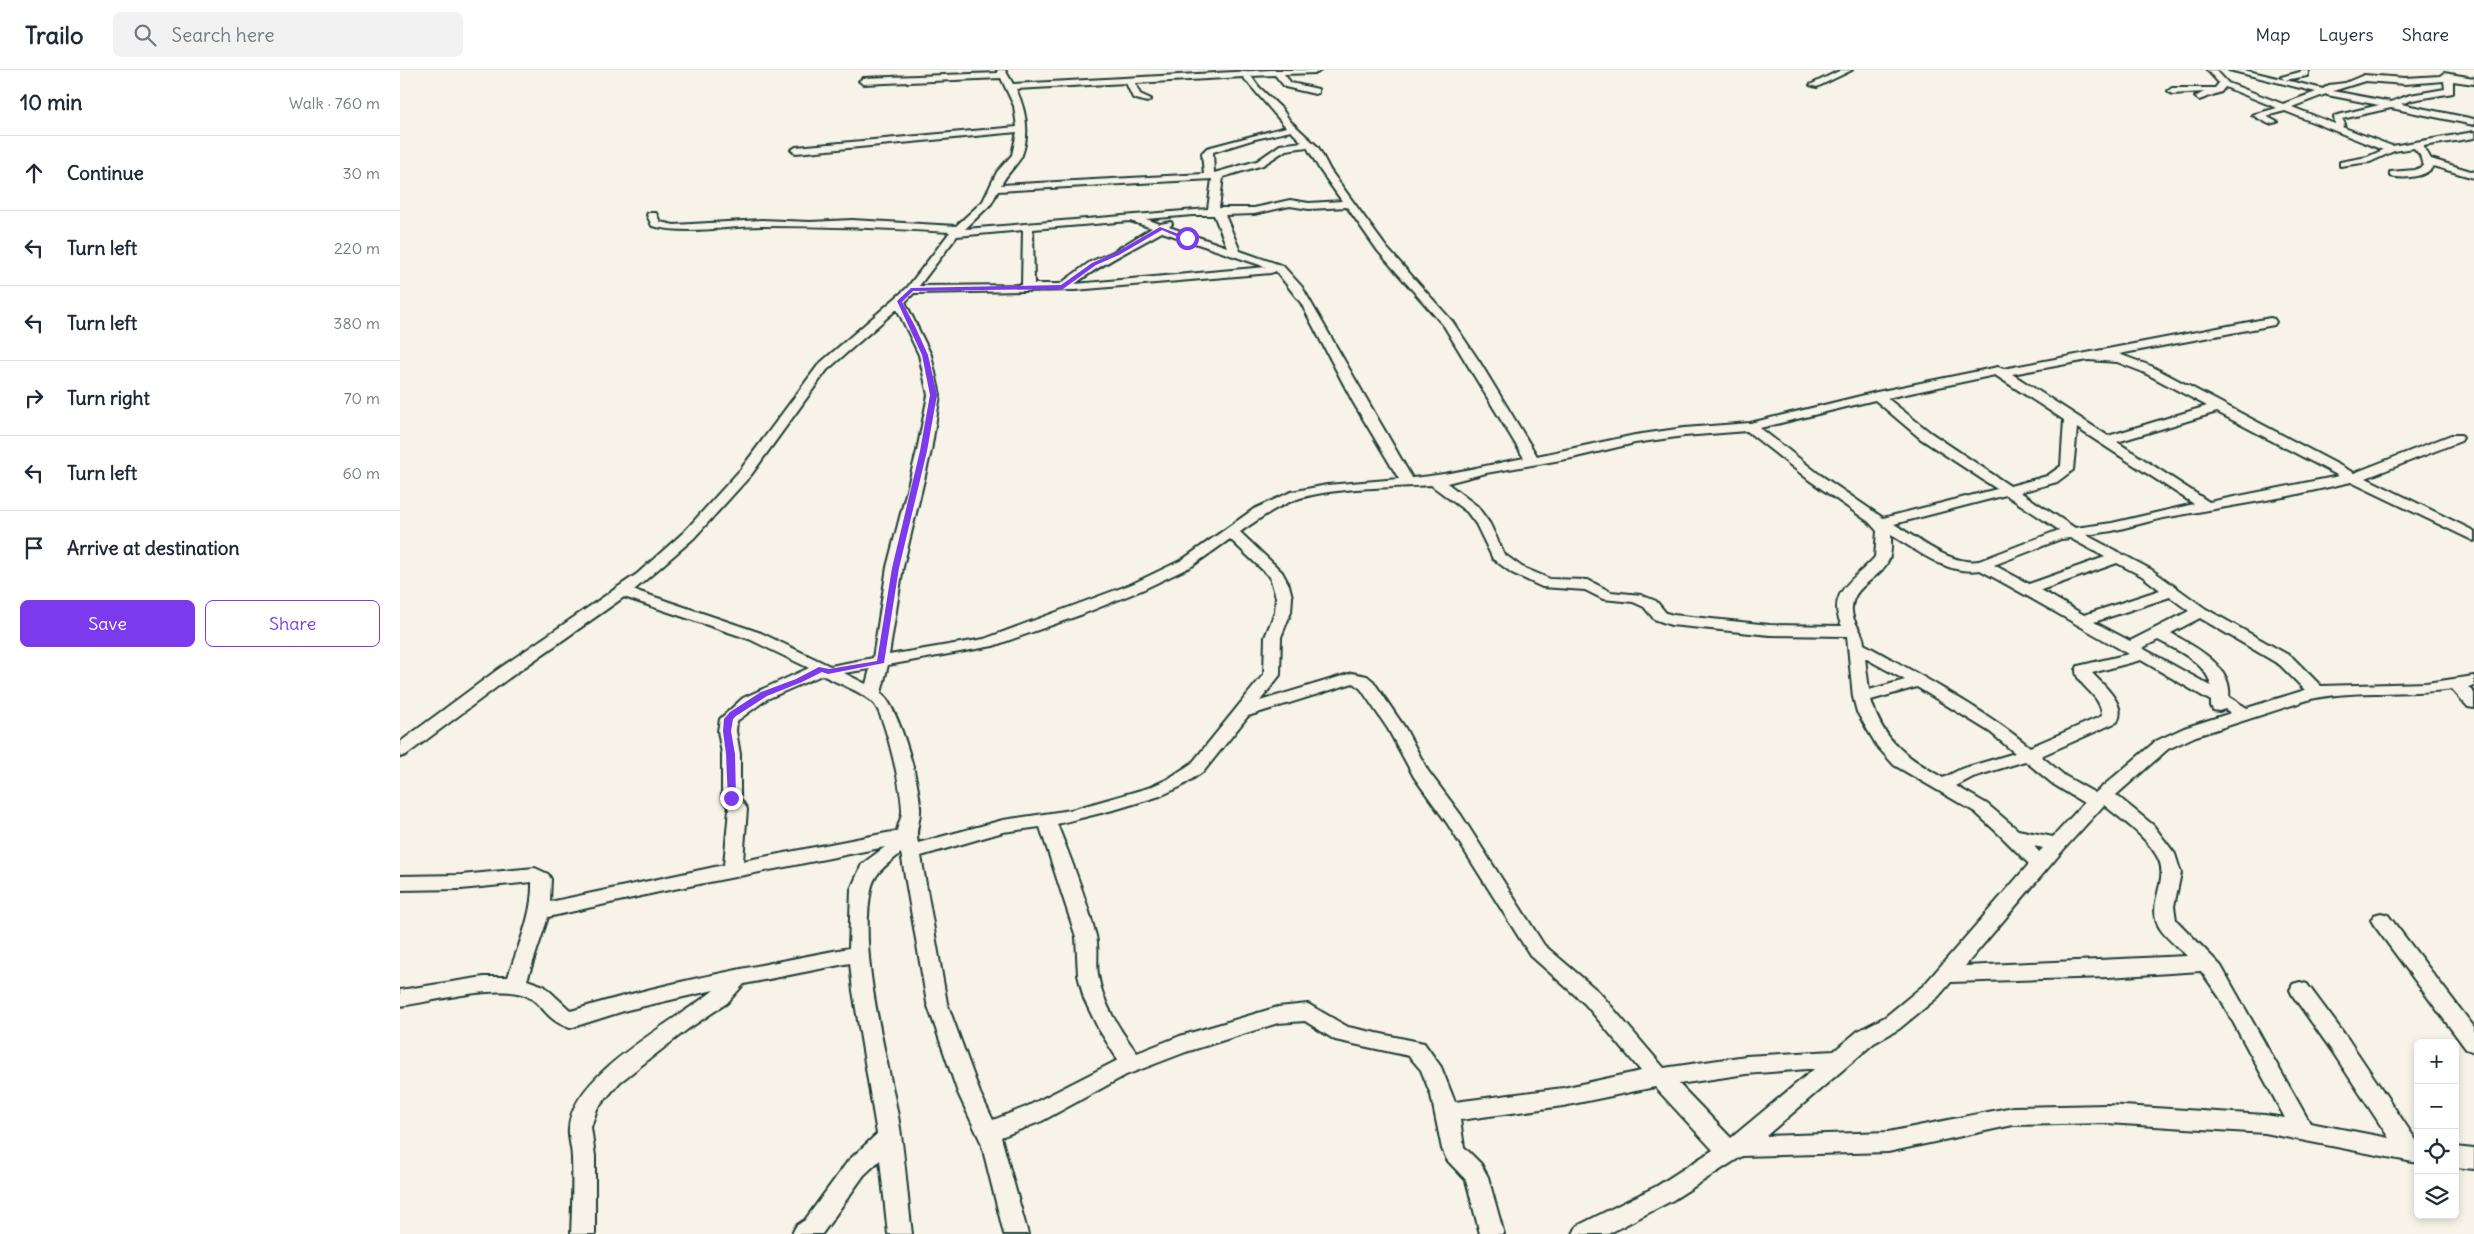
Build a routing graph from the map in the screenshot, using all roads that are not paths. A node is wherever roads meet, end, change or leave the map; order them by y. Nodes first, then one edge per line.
1 (914, 70) edge
2 (1317, 70) edge
3 (1848, 70) edge
4 (2210, 70) edge
5 (2233, 70) edge
6 (2305, 70) edge
7 (1293, 71) edge
8 (2413, 71) edge
9 (2361, 72) edge
10 (2474, 72) edge
11 (924, 73) edge
12 (1278, 73) junction
13 (1068, 74) dead end
14 (1042, 75) dead end
15 (2285, 76) dead end
16 (1007, 77) edge
17 (2453, 78) junction
18 (1248, 79) junction
19 (934, 80) junction
20 (2474, 81) edge
21 (863, 82) dead end
22 (1130, 82) junction
23 (1814, 85) dead end
24 (1292, 86) junction
25 (2222, 86) junction
26 (1315, 91) dead end
27 (2172, 91) dead end
28 (2325, 92) junction
29 (2200, 97) dead end
30 (1147, 99) dead end
31 (2392, 105) junction
32 (2285, 107) junction
33 (2272, 122) dead end
34 (2474, 122) edge
35 (1294, 128) junction
36 (1022, 129) junction
37 (2335, 129) junction
38 (2474, 134) edge
39 (1310, 144) junction
40 (2416, 144) junction
41 (2390, 149) junction
42 (796, 150) dead end
43 (2427, 161) junction
44 (2343, 164) dead end
45 (2394, 174) dead end
46 (1214, 175) junction
47 (2474, 175) edge
48 (994, 188) junction
49 (1349, 204) junction
50 (1215, 211) junction
51 (1183, 213) junction
52 (652, 215) dead end
53 (1129, 217) junction
54 (1028, 226) junction
55 (1162, 228) junction
56 (957, 231) junction
57 (1236, 255) junction
58 (1280, 269) junction
59 (1063, 287) junction
60 (1028, 289) junction
61 (911, 290) junction
62 (899, 302) junction
63 (2270, 322) dead end
64 (2090, 356) junction
65 (2000, 373) junction
66 (1877, 396) junction
67 (2218, 407) junction
68 (2071, 418) junction
69 (1750, 427) junction
70 (2456, 438) dead end
71 (2106, 441) junction
72 (1533, 461) junction
73 (2355, 477) junction
74 (1434, 481) junction
75 (1408, 483) junction
76 (2009, 490) junction
77 (2206, 506) junction
78 (1878, 521) junction
79 (1232, 532) junction
80 (2072, 533) junction
81 (2474, 537) edge
82 (2118, 558) junction
83 (1982, 565) junction
84 (2028, 589) junction
85 (623, 590) junction
86 (2172, 591) junction
87 (2200, 612) junction
88 (2099, 615) junction
89 (2082, 621) junction
90 (2160, 634) junction
91 (2107, 635) junction
92 (1855, 638) junction
93 (2137, 652) junction
94 (880, 663) junction
95 (825, 670) junction
96 (1918, 682) junction
97 (2465, 682) edge
98 (2317, 692) junction
99 (872, 694) junction
100 (1861, 697) junction
101 (2221, 699) junction
102 (2474, 703) edge
103 (1242, 712) junction
104 (2245, 714) junction
105 (2213, 725) junction
106 (400, 751) edge
107 (2027, 755) junction
108 (1943, 785) junction
109 (2100, 798) junction
110 (1046, 820) junction
111 (2012, 835) junction
112 (909, 842) junction
113 (2057, 844) junction
114 (2039, 863) junction
115 (733, 870) junction
116 (400, 883) edge
117 (539, 912) junction
118 (2381, 920) dead end
119 (859, 954) junction
120 (2206, 963) junction
121 (1946, 974) junction
122 (738, 978) junction
123 (516, 985) junction
124 (2300, 990) dead end
125 (400, 998) edge
126 (2474, 1043) edge
127 (1839, 1060) junction
128 (1132, 1064) junction
129 (1660, 1078) junction
130 (1446, 1113) junction
131 (2303, 1131) junction
132 (988, 1132) junction
133 (889, 1138) junction
134 (1734, 1149) junction
135 (2414, 1153) edge
136 (2459, 1157) edge
137 (2474, 1159) edge
138 (583, 1234) edge
139 (804, 1234) edge
140 (900, 1234) edge
141 (1016, 1234) edge
142 (1492, 1234) edge
143 (1585, 1234) edge

1 - 11 street
2 - 7 street
3 - 23 street
4 - 25 street
5 - 28 street
6 - 15 street
7 - 12 street
8 - 17 street
9 - 17 street
9 - 28 street
10 - 17 street
11 - 19 street
12 - 18 street
12 - 24 street
13 - 14 street
16 - 19 street
16 - 22 street
16 - 36 street
17 - 20 street
17 - 31 street
18 - 22 street
18 - 24 street
18 - 35 street
19 - 21 street
22 - 30 street
24 - 26 street
25 - 27 street
25 - 29 street
25 - 32 street
28 - 31 street
28 - 32 street
31 - 34 street
31 - 37 street
32 - 33 street
32 - 37 street
35 - 39 street
35 - 46 street
36 - 42 street
36 - 48 street
37 - 41 street
38 - 40 street
39 - 46 street
39 - 49 street
40 - 41 street
40 - 43 street
41 - 44 street
43 - 45 street
43 - 47 street
46 - 48 street
46 - 50 street
48 - 56 street
49 - 50 street
49 - 72 street
50 - 51 street
50 - 57 street
51 - 53 street
51 - 55 street
52 - 56 street
53 - 54 street
53 - 55 street
54 - 56 street
54 - 60 street
55 - 57 street
55 - 59 street
56 - 61 street
57 - 58 street
58 - 59 street
58 - 75 street
59 - 60 street
60 - 61 street
61 - 62 street
62 - 85 street
62 - 94 street
63 - 64 street
64 - 65 street
64 - 67 street
65 - 66 street
65 - 68 street
66 - 69 street
66 - 76 street
67 - 71 street
67 - 73 street
68 - 71 street
68 - 76 street
69 - 72 street
69 - 78 street
70 - 73 street
71 - 77 street
72 - 74 street
73 - 77 street
73 - 81 street
74 - 75 street
74 - 92 street
75 - 79 street
76 - 78 street
76 - 80 street
77 - 80 street
78 - 83 street
78 - 92 street
79 - 94 street
79 - 103 street
80 - 82 street
80 - 83 street
82 - 84 street
82 - 86 street
83 - 84 street
84 - 89 street
85 - 95 street
85 - 106 street
86 - 87 street
86 - 88 street
87 - 90 street
87 - 98 street
88 - 89 street
88 - 91 street
89 - 91 street
90 - 93 street
90 - 101 street
91 - 93 street
92 - 96 street
92 - 100 street
93 - 101 street
93 - 107 street
94 - 95 street
94 - 99 street
95 - 99 street
95 - 115 street
96 - 100 street
96 - 107 street
97 - 98 street
97 - 102 street
98 - 104 street
99 - 112 street
100 - 108 street
101 - 104 street
101 - 105 street
103 - 110 street
103 - 129 street
104 - 105 street
105 - 109 street
107 - 108 street
107 - 109 street
108 - 111 street
109 - 113 street
109 - 120 street
110 - 112 street
110 - 128 street
111 - 113 street
111 - 114 street
112 - 115 street
112 - 119 street
112 - 132 street
113 - 114 street
114 - 121 street
115 - 117 street
116 - 117 street
117 - 123 street
118 - 126 street
119 - 122 street
119 - 133 street
120 - 121 street
120 - 131 street
121 - 127 street
122 - 123 street
122 - 138 street
123 - 125 street
124 - 135 street
127 - 129 street
127 - 134 street
128 - 130 street
128 - 132 street
129 - 130 street
129 - 134 street
130 - 142 street
131 - 134 street
131 - 135 street
132 - 141 street
133 - 139 street
133 - 140 street
134 - 143 street
136 - 137 street

